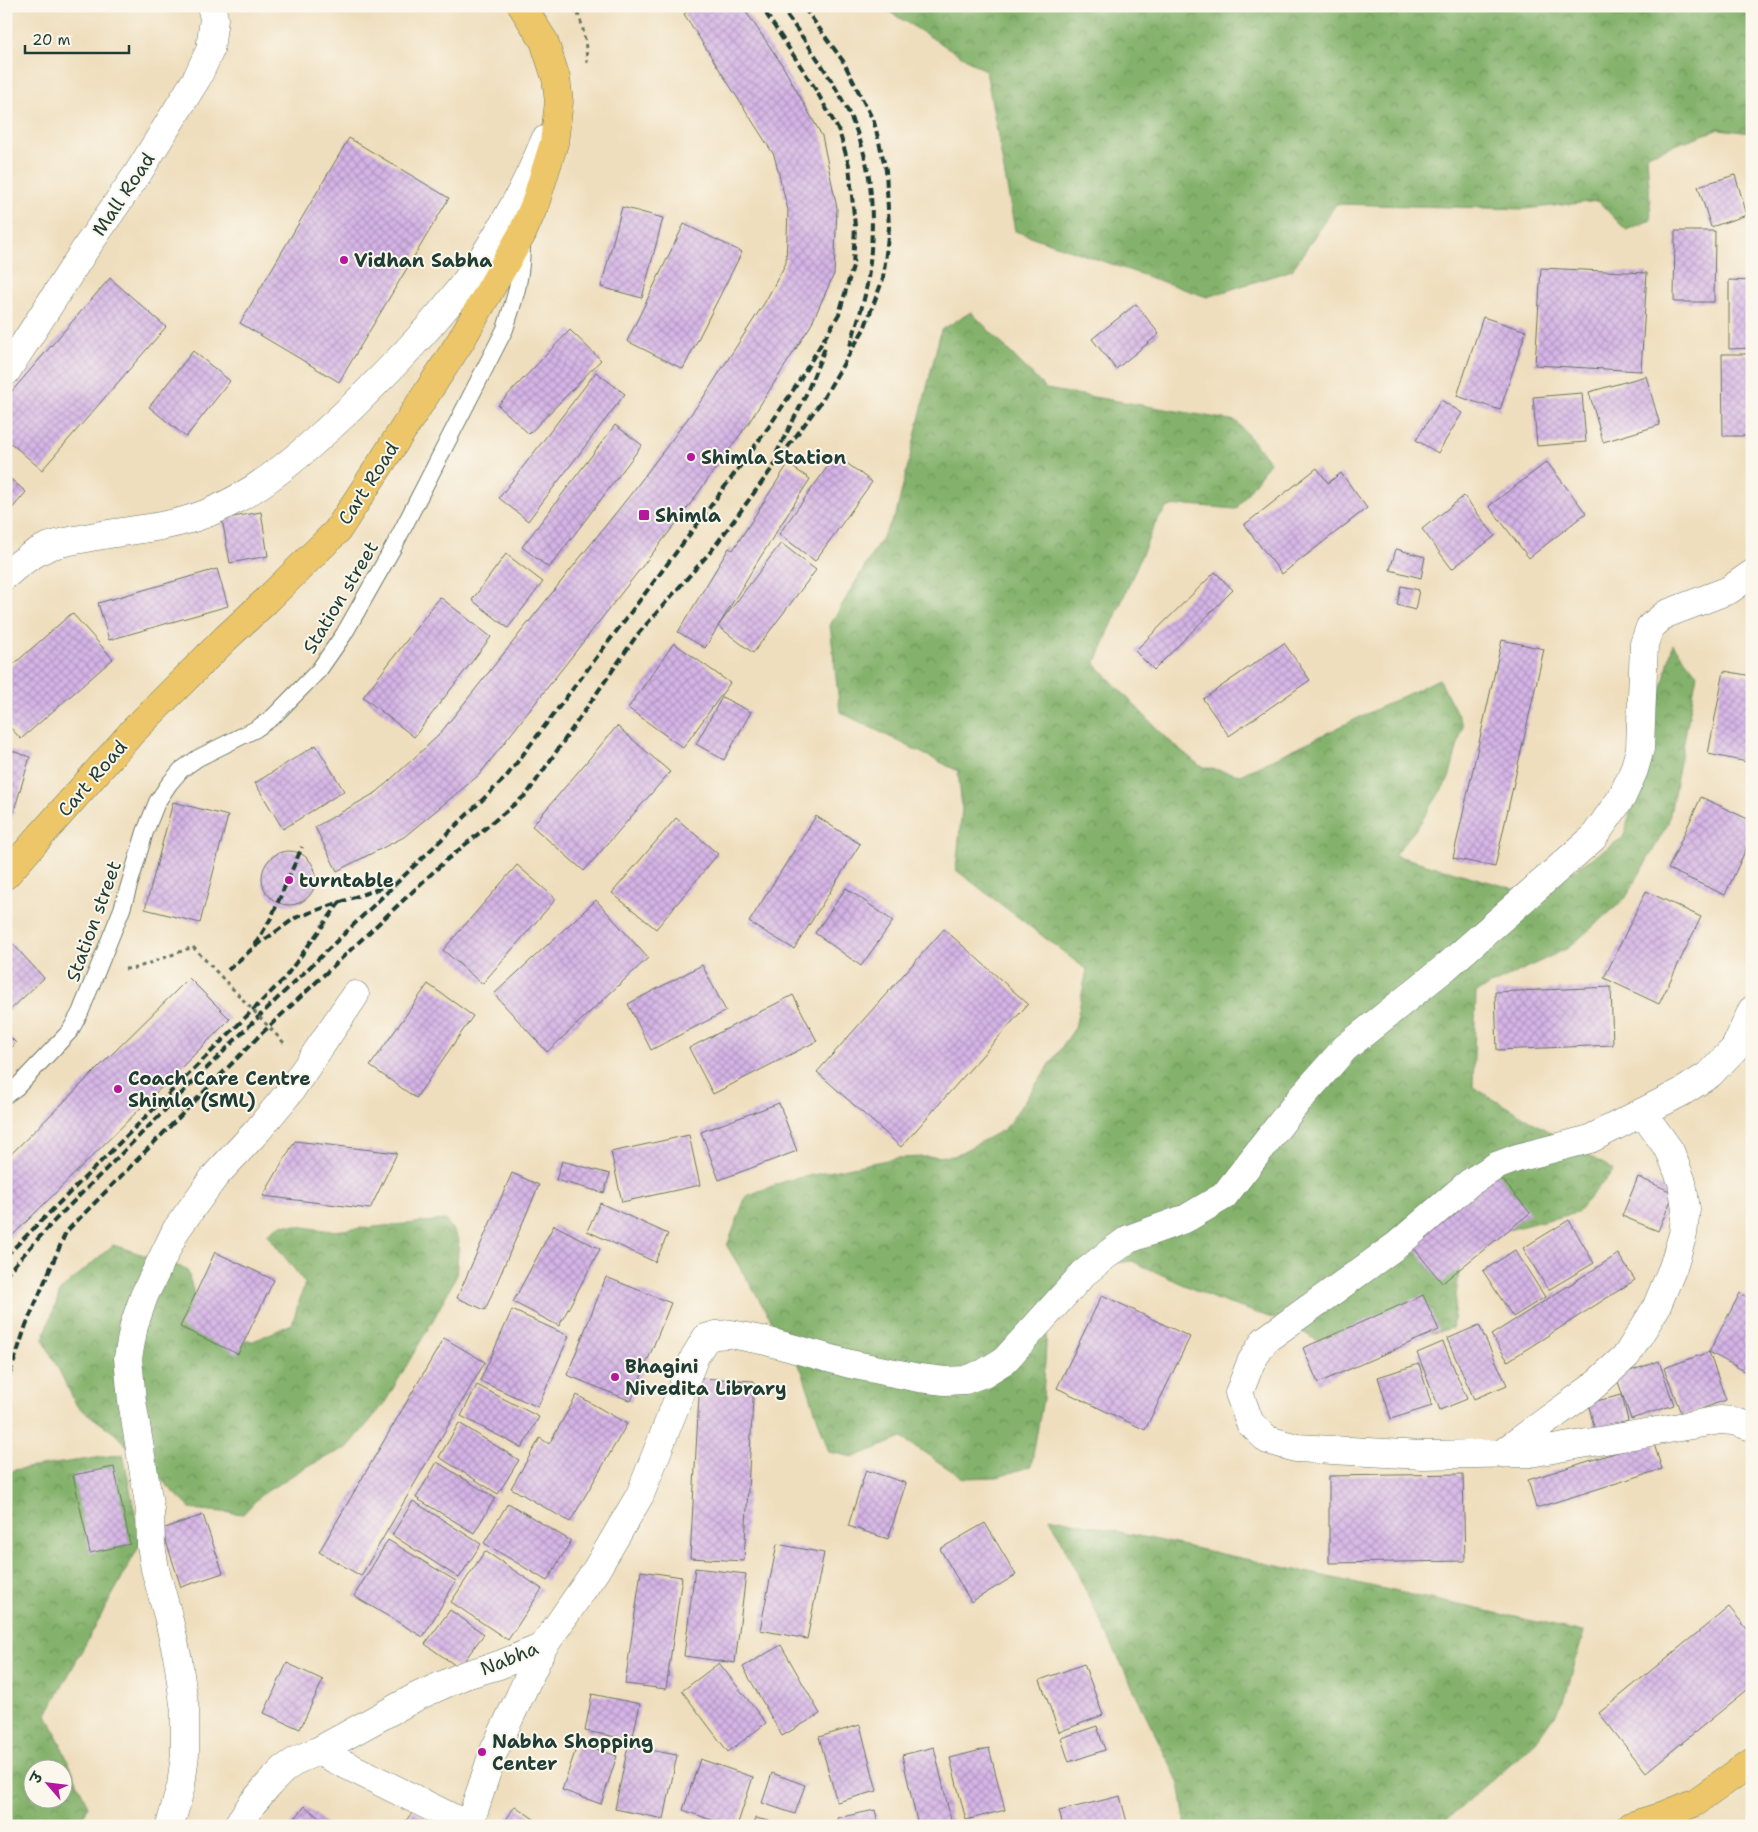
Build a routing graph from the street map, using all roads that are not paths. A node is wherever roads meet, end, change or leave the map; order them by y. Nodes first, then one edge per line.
1 (211, 6) edge
2 (522, 6) edge
3 (559, 102) junction
4 (522, 234) junction
5 (6, 372) edge
6 (1752, 574) edge
7 (6, 575) edge
8 (6, 875) edge
9 (355, 995) dead end
10 (1752, 1010) edge
11 (6, 1095) edge
12 (1642, 1112) junction
13 (1752, 1427) edge
14 (1501, 1454) junction
15 (544, 1647) junction
16 (318, 1751) junction
17 (1752, 1762) edge
18 (170, 1826) edge
19 (237, 1826) edge
20 (469, 1826) edge
21 (1630, 1826) edge

1 - 5 street, Mall Road
2 - 3 main road, Cart Road
3 - 4 main road, Cart Road
3 - 7 street
4 - 8 main road, Cart Road
4 - 11 lane, Station street
6 - 15 street, Nabha
9 - 18 street
10 - 12 street
12 - 14 street
12 - 14 street
13 - 14 street
15 - 16 street, Nabha
15 - 20 street
16 - 19 street, Nabha
16 - 20 street
17 - 21 main road

